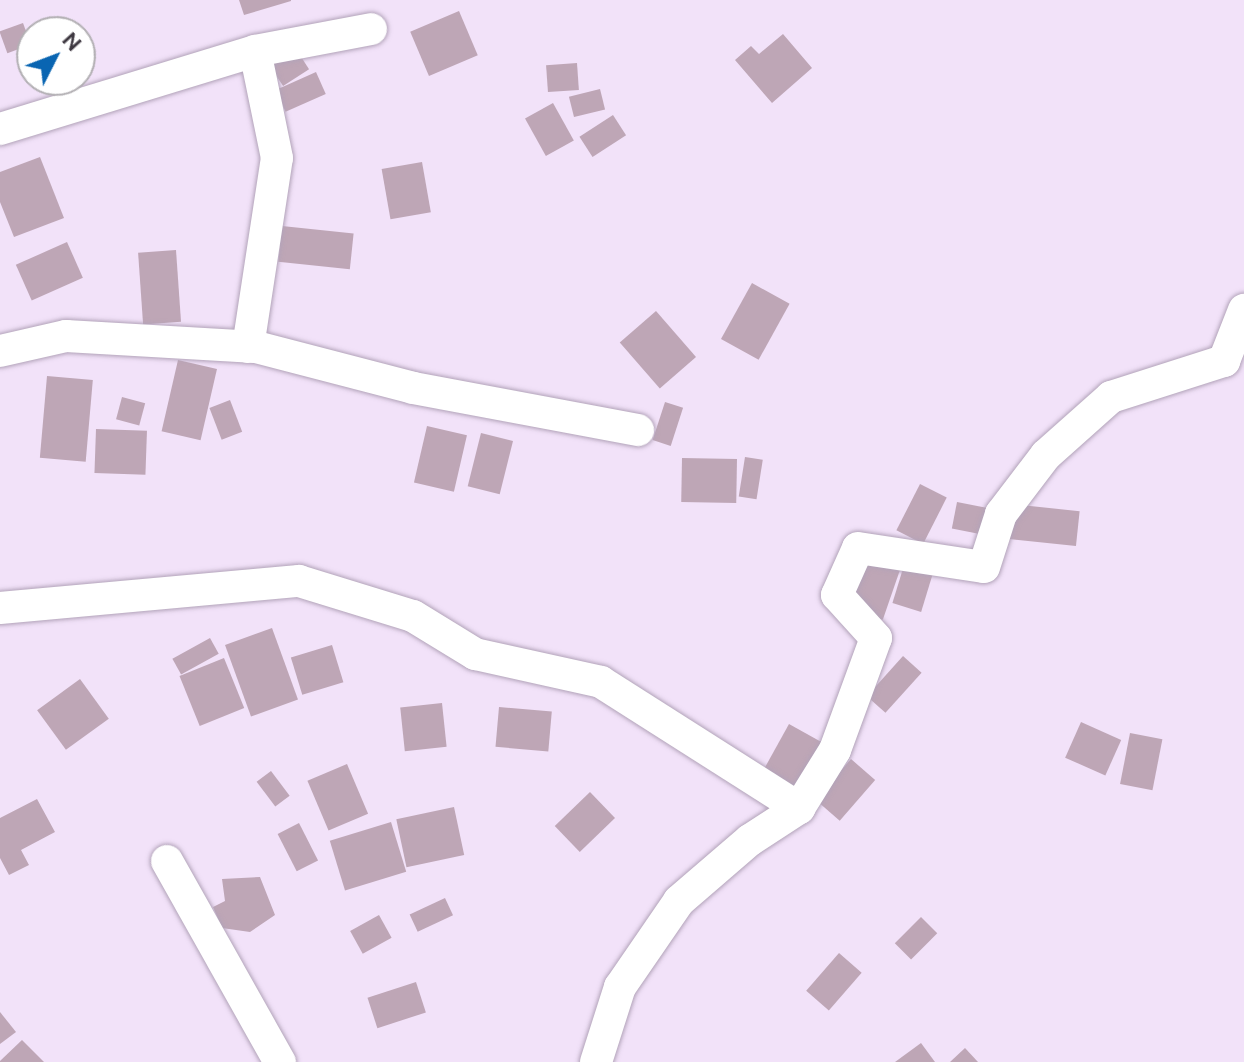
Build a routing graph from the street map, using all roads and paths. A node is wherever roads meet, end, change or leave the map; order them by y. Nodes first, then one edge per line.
1 (371, 29) dead end
2 (255, 51) junction
3 (0, 129) edge
4 (1244, 310) edge
5 (248, 347) junction
6 (0, 351) edge
7 (638, 430) dead end
8 (0, 608) edge
9 (799, 808) junction
10 (167, 861) dead end
11 (280, 1062) edge
12 (596, 1062) edge

1 - 2 street
2 - 3 street
2 - 5 street
4 - 9 street
5 - 6 street
5 - 7 street
8 - 9 street
9 - 12 street
10 - 11 street

